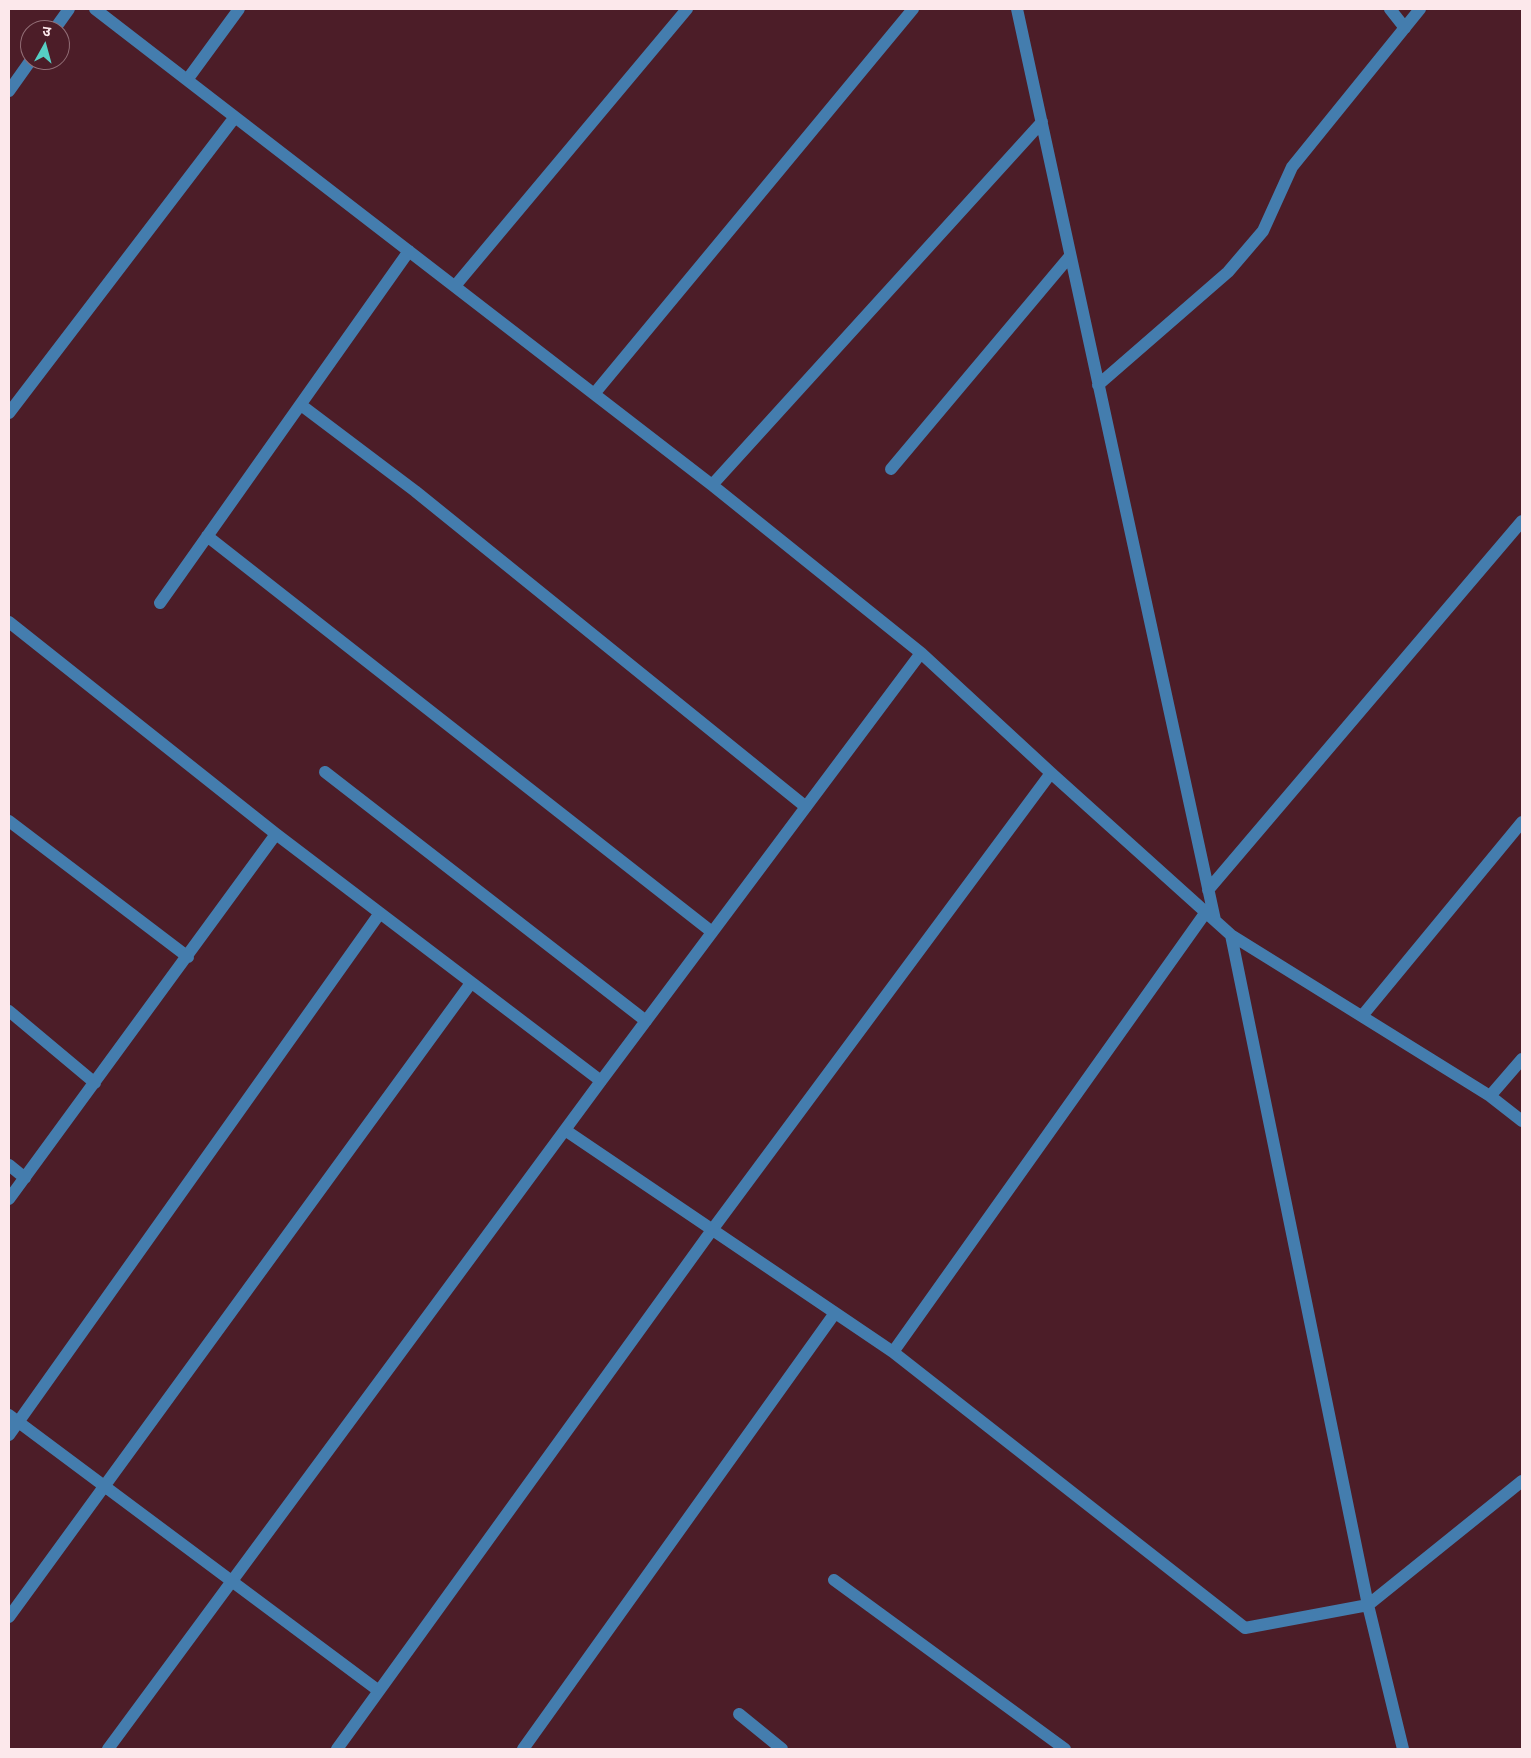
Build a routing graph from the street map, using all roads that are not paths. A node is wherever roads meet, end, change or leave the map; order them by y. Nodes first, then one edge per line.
1 (69, 9) edge
2 (95, 9) edge
3 (239, 9) edge
4 (686, 9) edge
5 (913, 9) edge
6 (1017, 9) edge
7 (1390, 9) edge
8 (1420, 9) edge
9 (61, 20) edge
10 (1405, 28) junction
11 (24, 70) edge
12 (187, 80) junction
13 (9, 90) edge
14 (235, 117) junction
15 (1042, 122) junction
16 (409, 251) junction
17 (1070, 256) junction
18 (455, 286) junction
19 (1098, 385) junction
20 (594, 394) junction
21 (300, 405) junction
22 (9, 413) edge
23 (892, 469) dead end
24 (712, 485) junction
25 (1522, 521) edge
26 (207, 536) junction
27 (160, 602) dead end
28 (9, 622) edge
29 (921, 653) junction
30 (325, 772) dead end
31 (1051, 773) junction
32 (806, 807) junction
33 (9, 821) edge
34 (1522, 822) edge
35 (276, 834) junction
36 (1208, 890) junction
37 (380, 913) junction
38 (1210, 916) junction
39 (712, 932) junction
40 (1231, 935) junction
41 (188, 957) junction
42 (471, 983) junction
43 (9, 1011) edge
44 (1362, 1016) junction
45 (646, 1021) junction
46 (1522, 1059) edge
47 (601, 1081) junction
48 (95, 1083) junction
49 (1490, 1096) junction
50 (1522, 1121) edge
51 (565, 1130) junction
52 (9, 1165) edge
53 (25, 1178) junction
54 (9, 1200) edge
55 (712, 1230) junction
56 (835, 1313) junction
57 (893, 1352) junction
58 (13, 1419) edge
59 (9, 1435) edge
60 (1522, 1481) edge
61 (104, 1486) junction
62 (834, 1580) dead end
63 (232, 1581) junction
64 (1368, 1605) junction
65 (9, 1617) edge
66 (379, 1690) junction
67 (739, 1714) dead end
68 (108, 1749) edge
69 (337, 1749) edge
70 (523, 1749) edge
71 (782, 1749) edge
72 (1065, 1749) edge
73 (1403, 1749) edge

1 - 9 street
2 - 12 street
3 - 12 street
4 - 18 street
5 - 20 street
6 - 15 street
7 - 10 street
8 - 10 street
10 - 19 street
11 - 13 street
12 - 14 street
14 - 16 street
14 - 22 street
15 - 17 street
15 - 24 street
16 - 18 street
16 - 21 street
17 - 19 street
17 - 23 street
18 - 20 street
19 - 36 street
20 - 24 street
21 - 26 street
21 - 32 street
24 - 29 street
25 - 36 street
26 - 27 street
26 - 39 street
28 - 35 street
29 - 31 street
29 - 32 street
30 - 45 street
31 - 38 street
31 - 55 street
32 - 39 street
33 - 41 street
34 - 44 street
35 - 37 street
35 - 41 street
36 - 38 street
37 - 42 street
37 - 58 street
38 - 40 street
38 - 57 street
39 - 45 street
40 - 44 street
40 - 64 street
41 - 48 street
42 - 47 street
42 - 61 street
43 - 48 street
44 - 49 street
45 - 47 street
46 - 49 street
47 - 51 street
48 - 53 street
49 - 50 street
51 - 55 street
51 - 63 street
52 - 53 street
53 - 54 street
55 - 56 street
55 - 66 street
56 - 57 street
56 - 70 street
57 - 64 street
58 - 59 street
58 - 61 street
60 - 64 street
61 - 63 street
61 - 65 street
62 - 72 street
63 - 66 street
63 - 68 street
64 - 73 street
66 - 69 street
67 - 71 street

